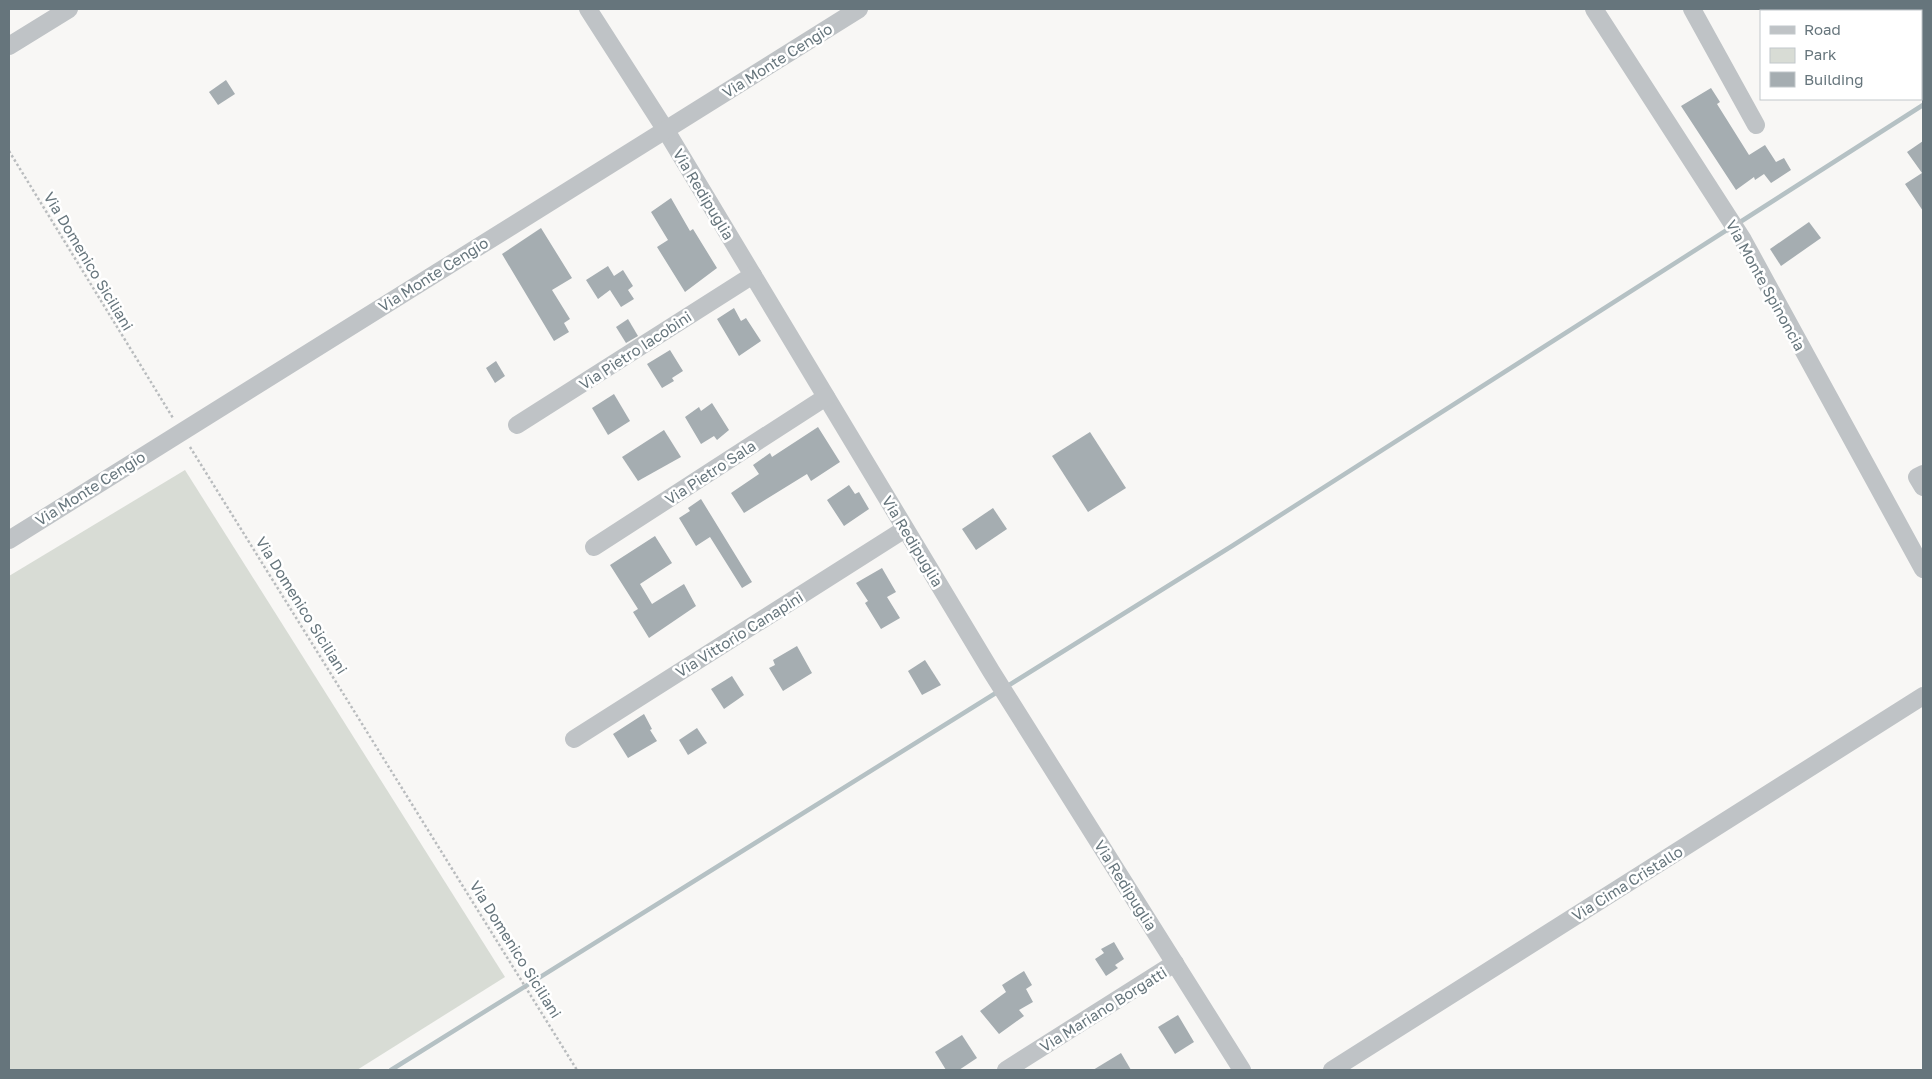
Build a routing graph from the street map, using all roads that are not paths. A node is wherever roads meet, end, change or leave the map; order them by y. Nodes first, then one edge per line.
1 (69, 9) edge
2 (588, 9) edge
3 (859, 9) edge
4 (1594, 9) edge
5 (1692, 9) edge
6 (9, 46) edge
7 (1756, 125) dead end
8 (665, 130) junction
9 (753, 275) junction
10 (826, 397) junction
11 (518, 426) dead end
12 (1923, 474) edge
13 (1923, 487) edge
14 (905, 529) junction
15 (9, 540) edge
16 (594, 547) dead end
17 (1923, 570) edge
18 (1923, 696) edge
19 (574, 739) dead end
20 (1175, 963) junction
21 (1006, 1070) edge
22 (1242, 1070) edge
23 (1332, 1070) edge

1 - 6 street
2 - 8 street, Via Redipuglia
3 - 8 street, Via Monte Cengio
4 - 17 street, Via Monte Spinoncia
5 - 7 street
8 - 9 street, Via Redipuglia
8 - 15 street, Via Monte Cengio
9 - 10 street, Via Redipuglia
9 - 11 street, Via Pietro Iacobini
10 - 14 street, Via Redipuglia
10 - 16 street, Via Pietro Sala
12 - 13 street
14 - 19 street, Via Vittorio Canapini
14 - 20 street, Via Redipuglia
18 - 23 street, Via Cima Cristallo
20 - 21 street, Via Mariano Borgatti
20 - 22 street, Via Redipuglia

